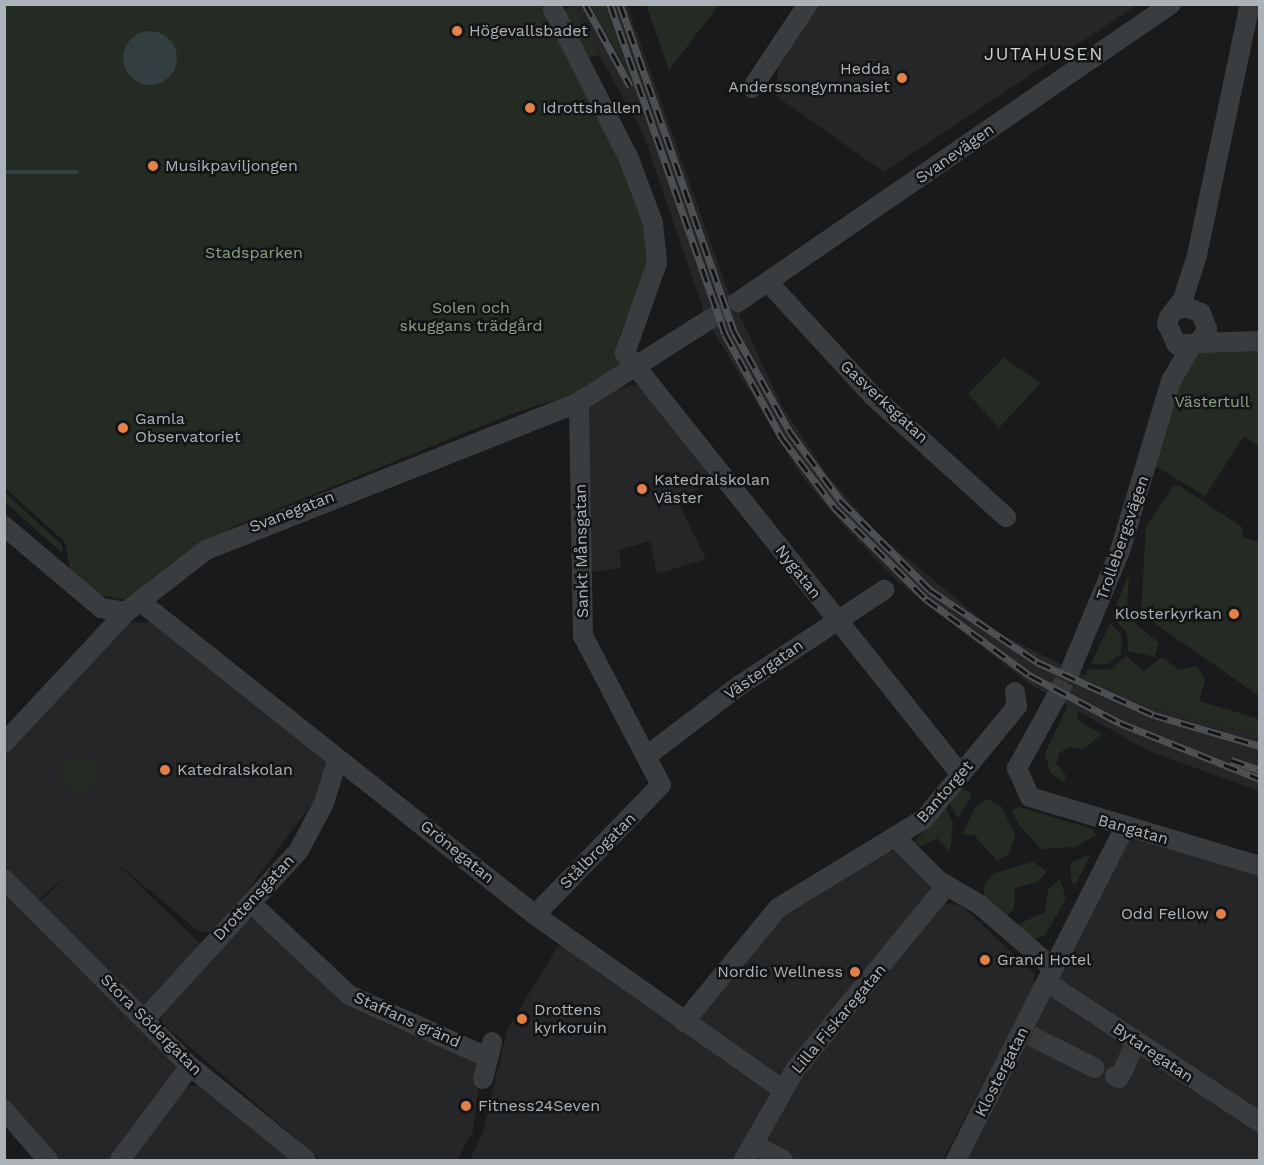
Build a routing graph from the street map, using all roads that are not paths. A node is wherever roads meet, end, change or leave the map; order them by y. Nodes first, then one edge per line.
1 (808, 4) edge
2 (1171, 4) edge
3 (1250, 4) edge
4 (553, 9) dead end
5 (752, 88) dead end
6 (1197, 255) junction
7 (768, 282) junction
8 (738, 302) tunnel mouth
9 (1174, 312) junction
10 (1202, 314) junction
11 (707, 321) tunnel mouth
12 (1260, 331) edge
13 (1168, 335) junction
14 (1260, 341) edge
15 (1195, 345) junction
16 (636, 368) junction
17 (1163, 401) junction
18 (579, 402) junction
19 (1006, 517) dead end
20 (4, 526) edge
21 (884, 590) dead end
22 (134, 607) junction
23 (836, 620) junction
24 (1070, 671) tunnel mouth
25 (1015, 692) dead end
26 (1055, 699) tunnel mouth
27 (4, 743) edge
28 (648, 755) junction
29 (337, 761) junction
30 (961, 775) junction
31 (661, 789) joint
32 (1125, 828) junction
33 (897, 839) junction
34 (1260, 866) edge
35 (4, 879) edge
36 (946, 886) junction
37 (252, 904) junction
38 (536, 915) junction
39 (1051, 975) junction
40 (144, 1020) junction
41 (684, 1022) junction
42 (1049, 1045) tunnel mouth
43 (190, 1066) junction
44 (1095, 1068) dead end
45 (483, 1079) dead end
46 (782, 1089) junction
47 (4, 1110) edge
48 (1260, 1122) edge
49 (749, 1152) edge
50 (48, 1161) edge
51 (120, 1161) edge
52 (306, 1161) edge
53 (783, 1161) edge
54 (956, 1161) edge

1 - 5 street
2 - 7 street, Svanevägen
3 - 6 street
4 - 16 street
6 - 9 street
6 - 10 street
7 - 8 street, Svanevägen
7 - 19 street, Gasverksgatan
9 - 10 street
9 - 13 street
10 - 12 street
10 - 15 street
11 - 16 street
13 - 15 street
13 - 17 street, Trollebergsvägen
14 - 15 street
15 - 17 street, Trollebergsvägen
16 - 18 street, Svanegatan
16 - 23 street, Nygatan
17 - 24 street, Trollebergsvägen
18 - 22 street, Svanegatan
18 - 28 street, Sankt Månsgatan
20 - 22 street
21 - 23 street, Västergatan
22 - 27 street, Svanegatan
22 - 29 street, Grönegatan
23 - 28 street, Västergatan
23 - 30 street, Nygatan
25 - 30 street, Bantorget
26 - 32 street, Bangatan
28 - 31 street, Sankt Månsgatan
29 - 37 street, Drottensgatan
29 - 38 street, Grönegatan
30 - 33 street, Bantorget
31 - 38 street, Stålbrogatan
32 - 34 street, Bangatan
32 - 39 street
33 - 36 street
33 - 41 street, Bantorget
35 - 40 street, Stora Södergatan
36 - 39 street
36 - 46 street, Lilla Fiskaregatan
37 - 40 street, Drottensgatan
37 - 45 street, Staffans gränd
38 - 41 street, Grönegatan
39 - 48 street, Bytaregatan
39 - 54 street, Klostergatan
40 - 43 street, Stora Södergatan
41 - 46 street, Grönegatan
42 - 44 street
43 - 51 street
43 - 52 street, Stora Södergatan
46 - 49 street, Lilla Fiskaregatan
47 - 50 street
49 - 53 street

